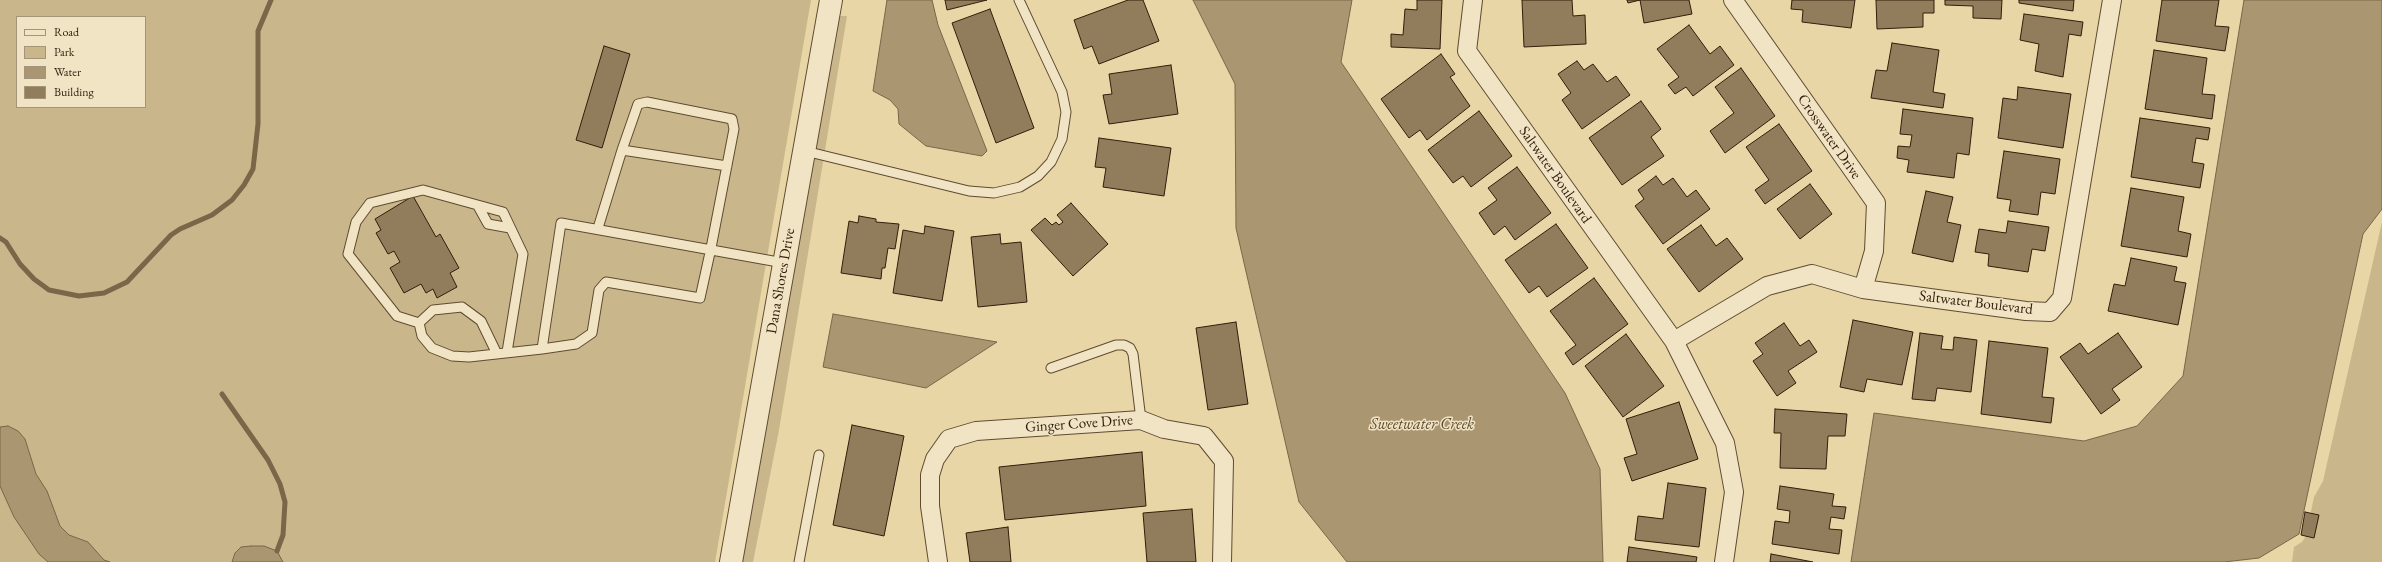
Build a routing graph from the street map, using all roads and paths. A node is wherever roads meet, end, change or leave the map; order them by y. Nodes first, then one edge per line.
1 (831, 0) edge
2 (1019, 0) edge
3 (1473, 0) edge
4 (1733, 0) edge
5 (2112, 0) edge
6 (622, 150) junction
7 (804, 151) junction
8 (727, 166) junction
9 (478, 206) junction
10 (510, 228) junction
11 (598, 228) junction
12 (711, 248) junction
13 (784, 263) junction
14 (1863, 289) junction
15 (419, 323) junction
16 (1674, 341) junction
17 (542, 349) junction
18 (507, 352) junction
19 (497, 354) junction
20 (1051, 368) dead end
21 (1141, 420) junction
22 (819, 455) dead end
23 (731, 562) edge
24 (799, 562) edge
25 (938, 562) edge
26 (1222, 562) edge
27 (1724, 562) edge

1 - 7 street, Dana Shores Drive
2 - 7 lane
3 - 16 street, Saltwater Boulevard
4 - 14 street, Crosswater Drive
5 - 14 street, Saltwater Boulevard
6 - 8 lane
6 - 8 lane
6 - 11 lane
7 - 13 street, Dana Shores Drive
8 - 12 lane
9 - 10 lane
9 - 10 lane
9 - 15 lane
10 - 18 lane
11 - 12 lane
11 - 17 lane
12 - 13 lane
12 - 17 lane
13 - 23 street, Dana Shores Drive
14 - 16 street, Saltwater Boulevard
15 - 19 lane
15 - 19 lane
16 - 27 street, Saltwater Boulevard
17 - 18 lane
18 - 19 lane
20 - 21 lane
21 - 25 street, Ginger Cove Drive
21 - 26 street, Ginger Cove Drive
22 - 24 lane

